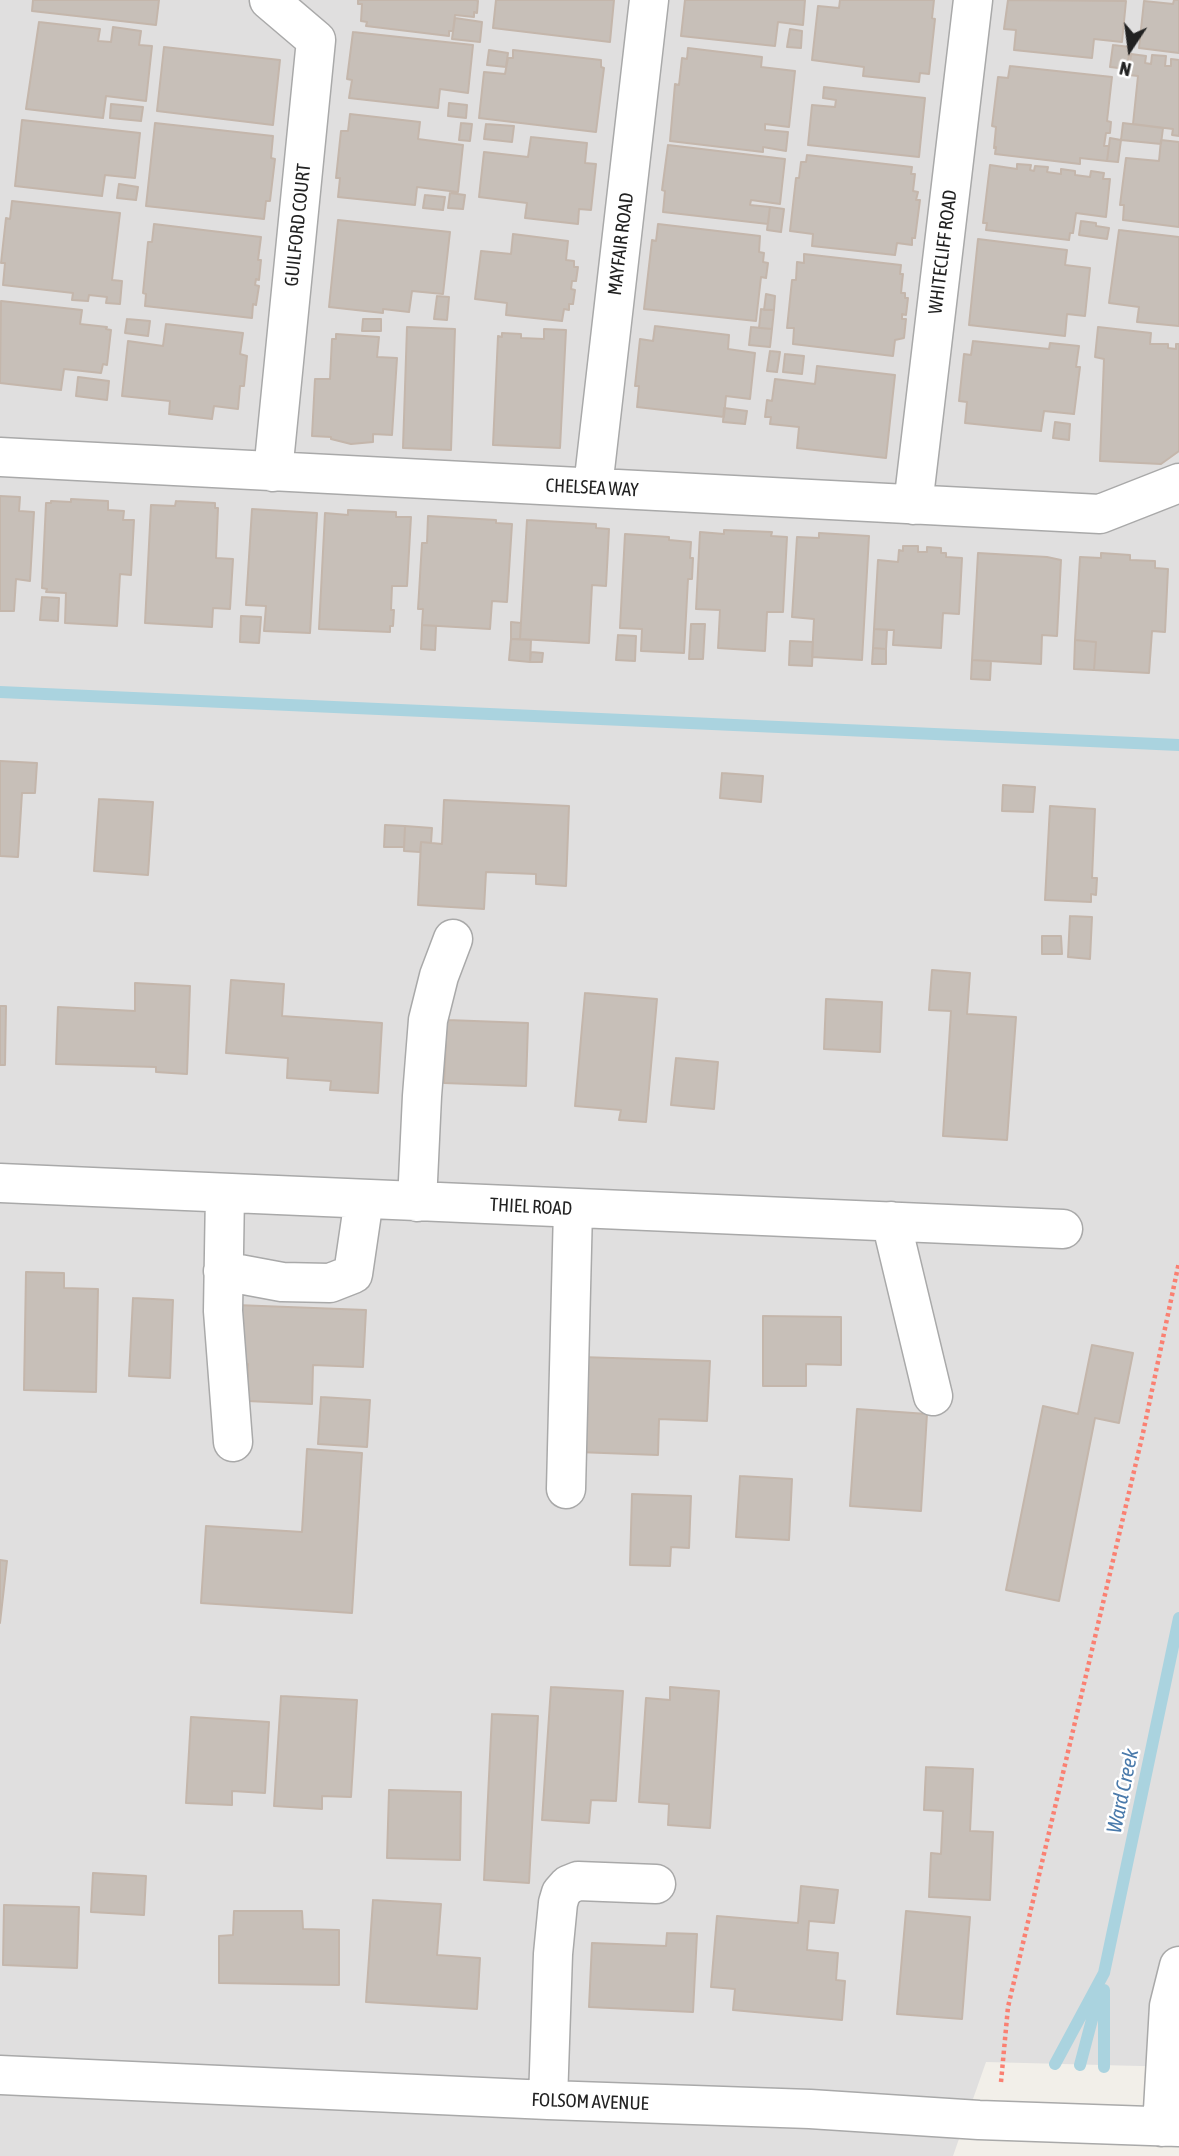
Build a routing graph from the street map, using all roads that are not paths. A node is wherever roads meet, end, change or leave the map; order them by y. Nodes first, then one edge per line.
1 (268, 0) edge
2 (649, 0) edge
3 (973, 0) edge
4 (0, 457) edge
5 (273, 472) junction
6 (1179, 483) edge
7 (593, 487) junction
8 (913, 505) junction
9 (453, 939) dead end
10 (0, 1184) edge
11 (225, 1193) junction
12 (364, 1199) junction
13 (417, 1202) junction
14 (573, 1209) junction
15 (891, 1221) junction
16 (1063, 1229) dead end
17 (223, 1271) junction
18 (933, 1396) dead end
19 (233, 1442) dead end
20 (566, 1489) dead end
21 (656, 1884) dead end
22 (1179, 1966) edge
23 (0, 2076) edge
24 (548, 2100) junction
25 (1171, 2127) edge

1 - 5 street, GUILFORD COURT
2 - 7 street, MAYFAIR ROAD
3 - 8 street, WHITECLIFF ROAD
4 - 5 street, CHELSEA WAY
5 - 7 street, CHELSEA WAY
6 - 8 street, CHELSEA WAY
7 - 8 street, CHELSEA WAY
9 - 13 street
10 - 11 street, THIEL ROAD
11 - 12 street, THIEL ROAD
11 - 17 street
12 - 13 street, THIEL ROAD
12 - 17 street
13 - 14 street, THIEL ROAD
14 - 15 street, THIEL ROAD
14 - 20 street
15 - 16 street, THIEL ROAD
15 - 18 street
17 - 19 street
21 - 24 street
22 - 25 street
23 - 24 street, FOLSOM AVENUE
24 - 25 street, FOLSOM AVENUE

